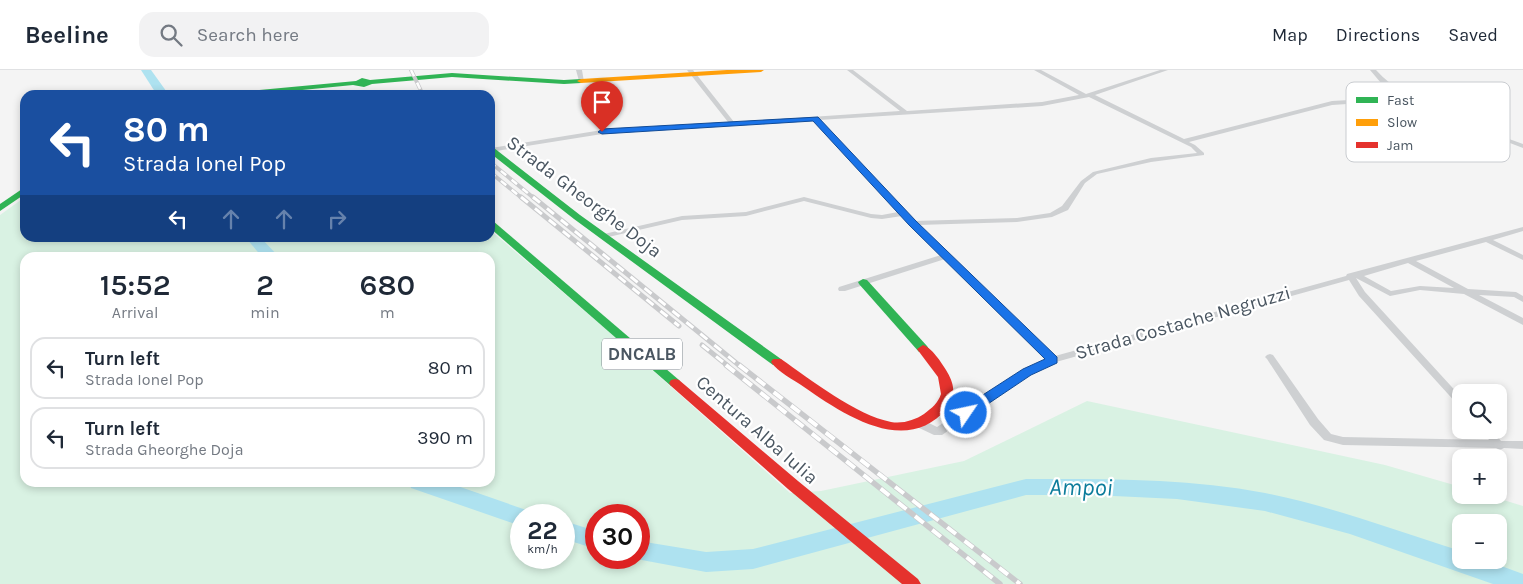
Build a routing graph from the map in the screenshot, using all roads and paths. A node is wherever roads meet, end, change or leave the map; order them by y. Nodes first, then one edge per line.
1 (761, 70) edge
2 (850, 70) edge
3 (1037, 70) edge
4 (1164, 70) edge
5 (1373, 70) edge
6 (692, 72) edge
7 (439, 73) edge
8 (580, 76) edge
9 (364, 82) edge
10 (1386, 82) edge
11 (280, 90) edge
12 (1088, 96) junction
13 (1346, 102) edge
14 (906, 114) junction
15 (815, 119) junction
16 (732, 124) junction
17 (1184, 141) junction
18 (1510, 141) edge
19 (1523, 146) edge
20 (495, 149) edge
21 (495, 154) edge
22 (20, 194) edge
23 (0, 208) edge
24 (904, 214) junction
25 (912, 223) junction
26 (495, 227) edge
27 (1523, 229) edge
28 (604, 236) junction
29 (1486, 239) junction
30 (946, 256) junction
31 (1523, 258) edge
32 (1408, 260) junction
33 (1353, 276) junction
34 (863, 282) junction
35 (842, 289) dead end
36 (1464, 291) junction
37 (1521, 296) edge
38 (1523, 322) edge
39 (1270, 356) dead end
40 (1053, 360) junction
41 (1452, 393) edge
42 (919, 424) junction
43 (1494, 439) edge
44 (1523, 445) edge
45 (1500, 446) junction
46 (913, 584) edge

1 - 6 street
2 - 14 street
3 - 12 street
4 - 12 street, Strada Gheorghe Doja
5 - 10 street
6 - 8 street
6 - 16 street
7 - 8 street
7 - 9 street
9 - 11 street
12 - 14 street, Strada Gheorghe Doja
12 - 17 street
13 - 17 street
14 - 15 street, Strada Gheorghe Doja
15 - 16 street, Strada Gheorghe Doja
15 - 24 street
16 - 20 street, Strada Gheorghe Doja
17 - 25 street
18 - 19 street
21 - 28 street, Strada Gheorghe Doja
22 - 23 street
24 - 25 street
24 - 28 street
25 - 30 street
26 - 46 street, Centura Alba Iulia / DNCALB
27 - 29 street, Strada Costache Negruzzi
28 - 42 street, Strada Gheorghe Doja
29 - 31 street
29 - 32 street, Strada Costache Negruzzi
30 - 34 street
30 - 40 street
32 - 33 street, Strada Costache Negruzzi
32 - 36 street
33 - 36 street
33 - 40 street, Strada Costache Negruzzi
33 - 41 street
34 - 35 street
34 - 42 street, Strada Gheorghe Doja
36 - 37 street
36 - 38 street
39 - 45 street
40 - 42 street, Strada Costache Negruzzi
43 - 45 street
44 - 45 street

